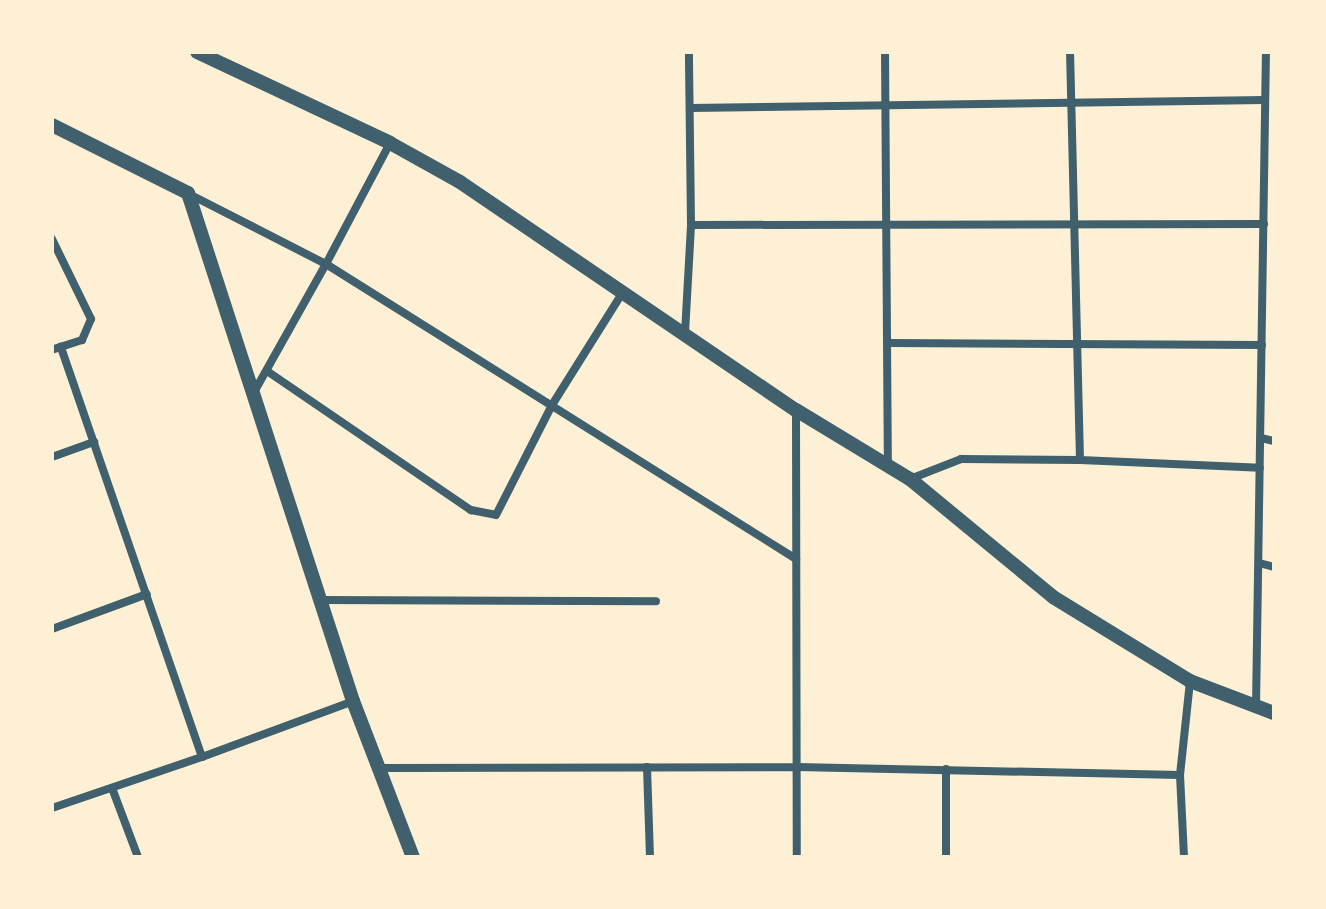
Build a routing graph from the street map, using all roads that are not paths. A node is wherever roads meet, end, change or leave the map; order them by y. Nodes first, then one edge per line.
1 (197, 52) edge
2 (689, 52) edge
3 (885, 52) edge
4 (1070, 52) edge
5 (1266, 52) edge
6 (1265, 100) junction
7 (1071, 104) junction
8 (690, 108) junction
9 (886, 108) junction
10 (52, 125) edge
11 (390, 143) junction
12 (1269, 153) edge
13 (188, 193) junction
14 (1074, 221) junction
15 (888, 224) junction
16 (1264, 224) junction
17 (691, 225) junction
18 (53, 245) edge
19 (326, 264) junction
20 (624, 290) junction
21 (1263, 296) junction
22 (1274, 299) edge
23 (685, 333) junction
24 (1078, 341) junction
25 (889, 343) junction
26 (1262, 345) junction
27 (56, 348) edge
28 (267, 371) junction
29 (251, 399) junction
30 (552, 405) junction
31 (796, 410) junction
32 (1261, 438) junction
33 (1274, 441) edge
34 (94, 442) junction
35 (52, 457) edge
36 (1080, 460) junction
37 (888, 464) junction
38 (1260, 468) junction
39 (910, 479) junction
40 (796, 559) junction
41 (1259, 563) junction
42 (1274, 567) edge
43 (147, 594) junction
44 (319, 600) junction
45 (656, 601) dead end
46 (52, 629) edge
47 (1190, 681) junction
48 (353, 701) junction
49 (1256, 707) junction
50 (1274, 713) edge
51 (202, 757) junction
52 (647, 767) junction
53 (797, 767) junction
54 (383, 768) junction
55 (946, 769) junction
56 (1180, 775) junction
57 (112, 788) junction
58 (52, 808) edge
59 (138, 857) edge
60 (413, 857) edge
61 (650, 857) edge
62 (797, 857) edge
63 (946, 857) edge
64 (1184, 857) edge

1 - 11 street
2 - 8 street
3 - 9 street
4 - 7 street
5 - 6 street
6 - 7 street
6 - 12 street
7 - 9 street
7 - 14 street
8 - 9 street
8 - 17 street
9 - 15 street
10 - 13 street
11 - 19 street
11 - 20 street
12 - 16 street
13 - 19 street
13 - 29 street
14 - 15 street
14 - 16 street
14 - 24 street
15 - 17 street
15 - 25 street
16 - 21 street
17 - 23 street
18 - 27 street
19 - 28 street
19 - 30 street
20 - 23 street
20 - 30 street
21 - 22 street
21 - 26 street
23 - 31 street
24 - 25 street
24 - 26 street
24 - 36 street
25 - 37 street
26 - 32 street
27 - 34 street
28 - 29 street
28 - 30 street
29 - 44 street
30 - 40 street
31 - 37 street
31 - 40 street
32 - 33 street
32 - 38 street
34 - 35 street
34 - 43 street
36 - 38 street
36 - 39 street
37 - 39 street
38 - 41 street
39 - 47 street
40 - 53 street
41 - 42 street
41 - 49 street
43 - 46 street
43 - 51 street
44 - 45 street
44 - 48 street
47 - 49 street
47 - 56 street
48 - 51 street
48 - 54 street
49 - 50 street
51 - 57 street
52 - 53 street
52 - 54 street
52 - 61 street
53 - 55 street
53 - 62 street
54 - 60 street
55 - 56 street
55 - 63 street
56 - 64 street
57 - 58 street
57 - 59 street

